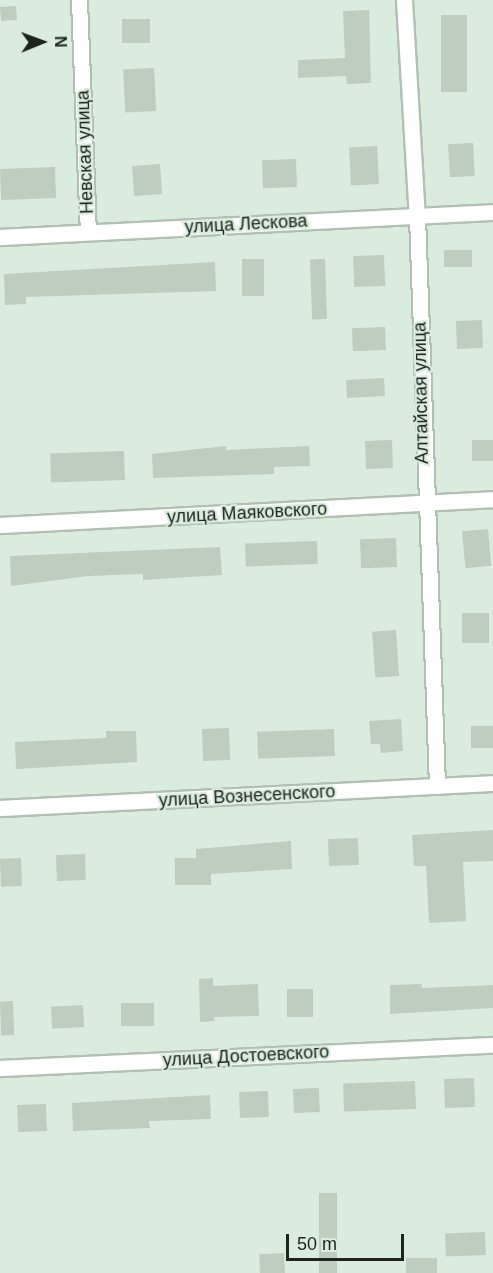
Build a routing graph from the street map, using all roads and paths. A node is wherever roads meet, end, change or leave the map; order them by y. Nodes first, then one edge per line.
1 (79, 0) edge
2 (404, 0) edge
3 (493, 212) edge
4 (417, 216) junction
5 (88, 232) junction
6 (0, 237) edge
7 (493, 499) edge
8 (424, 504) junction
9 (0, 525) edge
10 (493, 783) edge
11 (437, 786) junction
12 (0, 808) edge
13 (493, 1045) edge
14 (0, 1068) edge

1 - 5 street, Невская улица
2 - 4 street, Алтайская улица
3 - 4 street, улица Лескова
4 - 5 street, улица Лескова
4 - 8 street, Алтайская улица
5 - 6 street, улица Лескова
7 - 8 street, улица Маяковского
8 - 9 street, улица Маяковского
8 - 11 street, Алтайская улица
10 - 11 street, улица Вознесенского
11 - 12 street, улица Вознесенского
13 - 14 street, улица Достоевского

